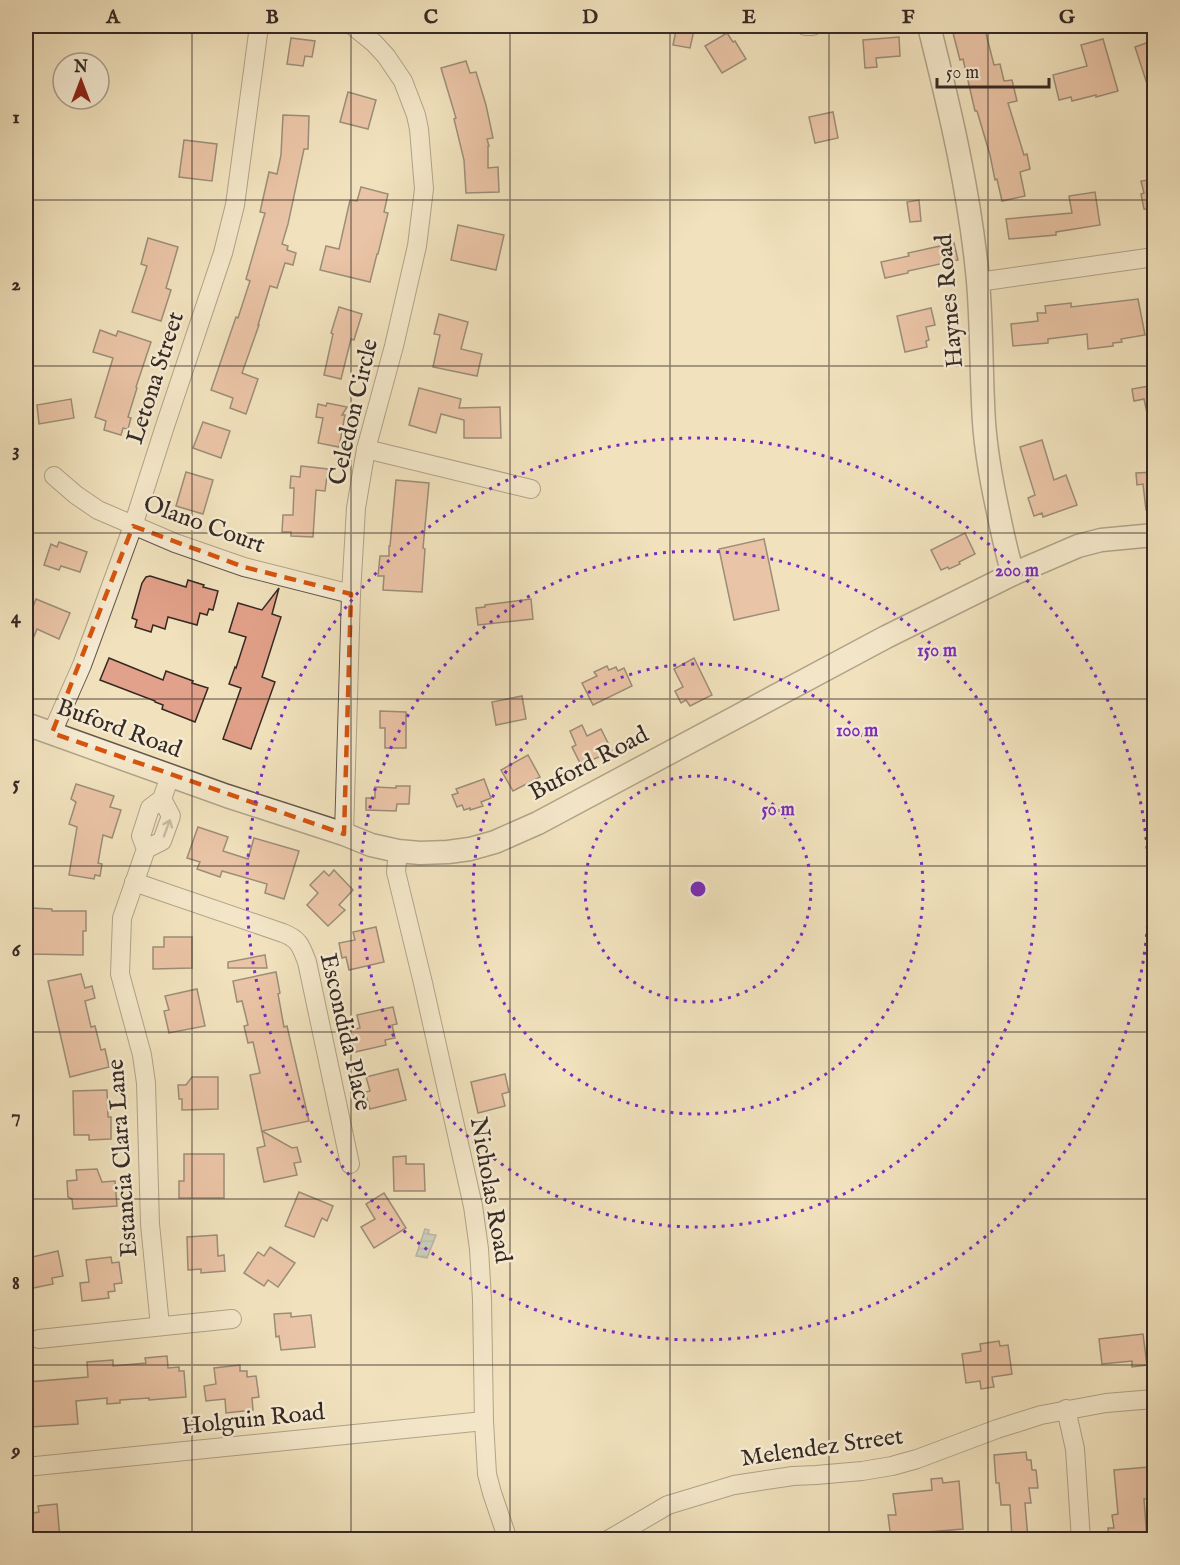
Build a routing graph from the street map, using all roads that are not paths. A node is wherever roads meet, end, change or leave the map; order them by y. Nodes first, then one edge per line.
1 (259, 26) edge
2 (353, 26) edge
3 (805, 26) edge
4 (813, 26) edge
5 (929, 26) edge
6 (1155, 257) edge
7 (978, 282) junction
8 (366, 449) junction
9 (54, 476) dead end
10 (531, 489) dead end
11 (133, 526) junction
12 (1155, 535) edge
13 (1012, 574) junction
14 (351, 594) junction
15 (26, 724) edge
16 (52, 733) junction
17 (171, 776) junction
18 (344, 834) junction
19 (398, 851) junction
20 (134, 882) junction
21 (350, 1164) dead end
22 (232, 1319) dead end
23 (160, 1326) junction
24 (39, 1339) dead end
25 (1155, 1399) edge
26 (1066, 1409) junction
27 (484, 1421) junction
28 (26, 1467) edge
29 (508, 1539) edge
30 (608, 1539) edge
31 (1081, 1539) edge

1 - 11 street, Letona Street
2 - 8 street, Celedon Circle
3 - 4 street
5 - 7 street, Haynes Road
6 - 7 street
7 - 13 street, Haynes Road
8 - 10 street
8 - 14 street, Celedon Circle
9 - 11 street, Olano Court
11 - 14 street, Olano Court
11 - 16 street, Letona Street
12 - 13 street, Buford Road
13 - 19 street, Buford Road
14 - 18 street, Celedon Circle
15 - 16 street, Buford Road
16 - 17 street, Buford Road
17 - 18 street, Buford Road
17 - 20 street, Estancia Clara Lane
18 - 19 street, Buford Road
19 - 27 street, Nicholas Road
20 - 21 street, Escondida Place
20 - 23 street, Estancia Clara Lane
22 - 23 street
23 - 24 street
25 - 26 street, Melendez Street
26 - 30 street, Melendez Street
26 - 31 street
27 - 28 street, Holguin Road
27 - 29 street, Nicholas Road

